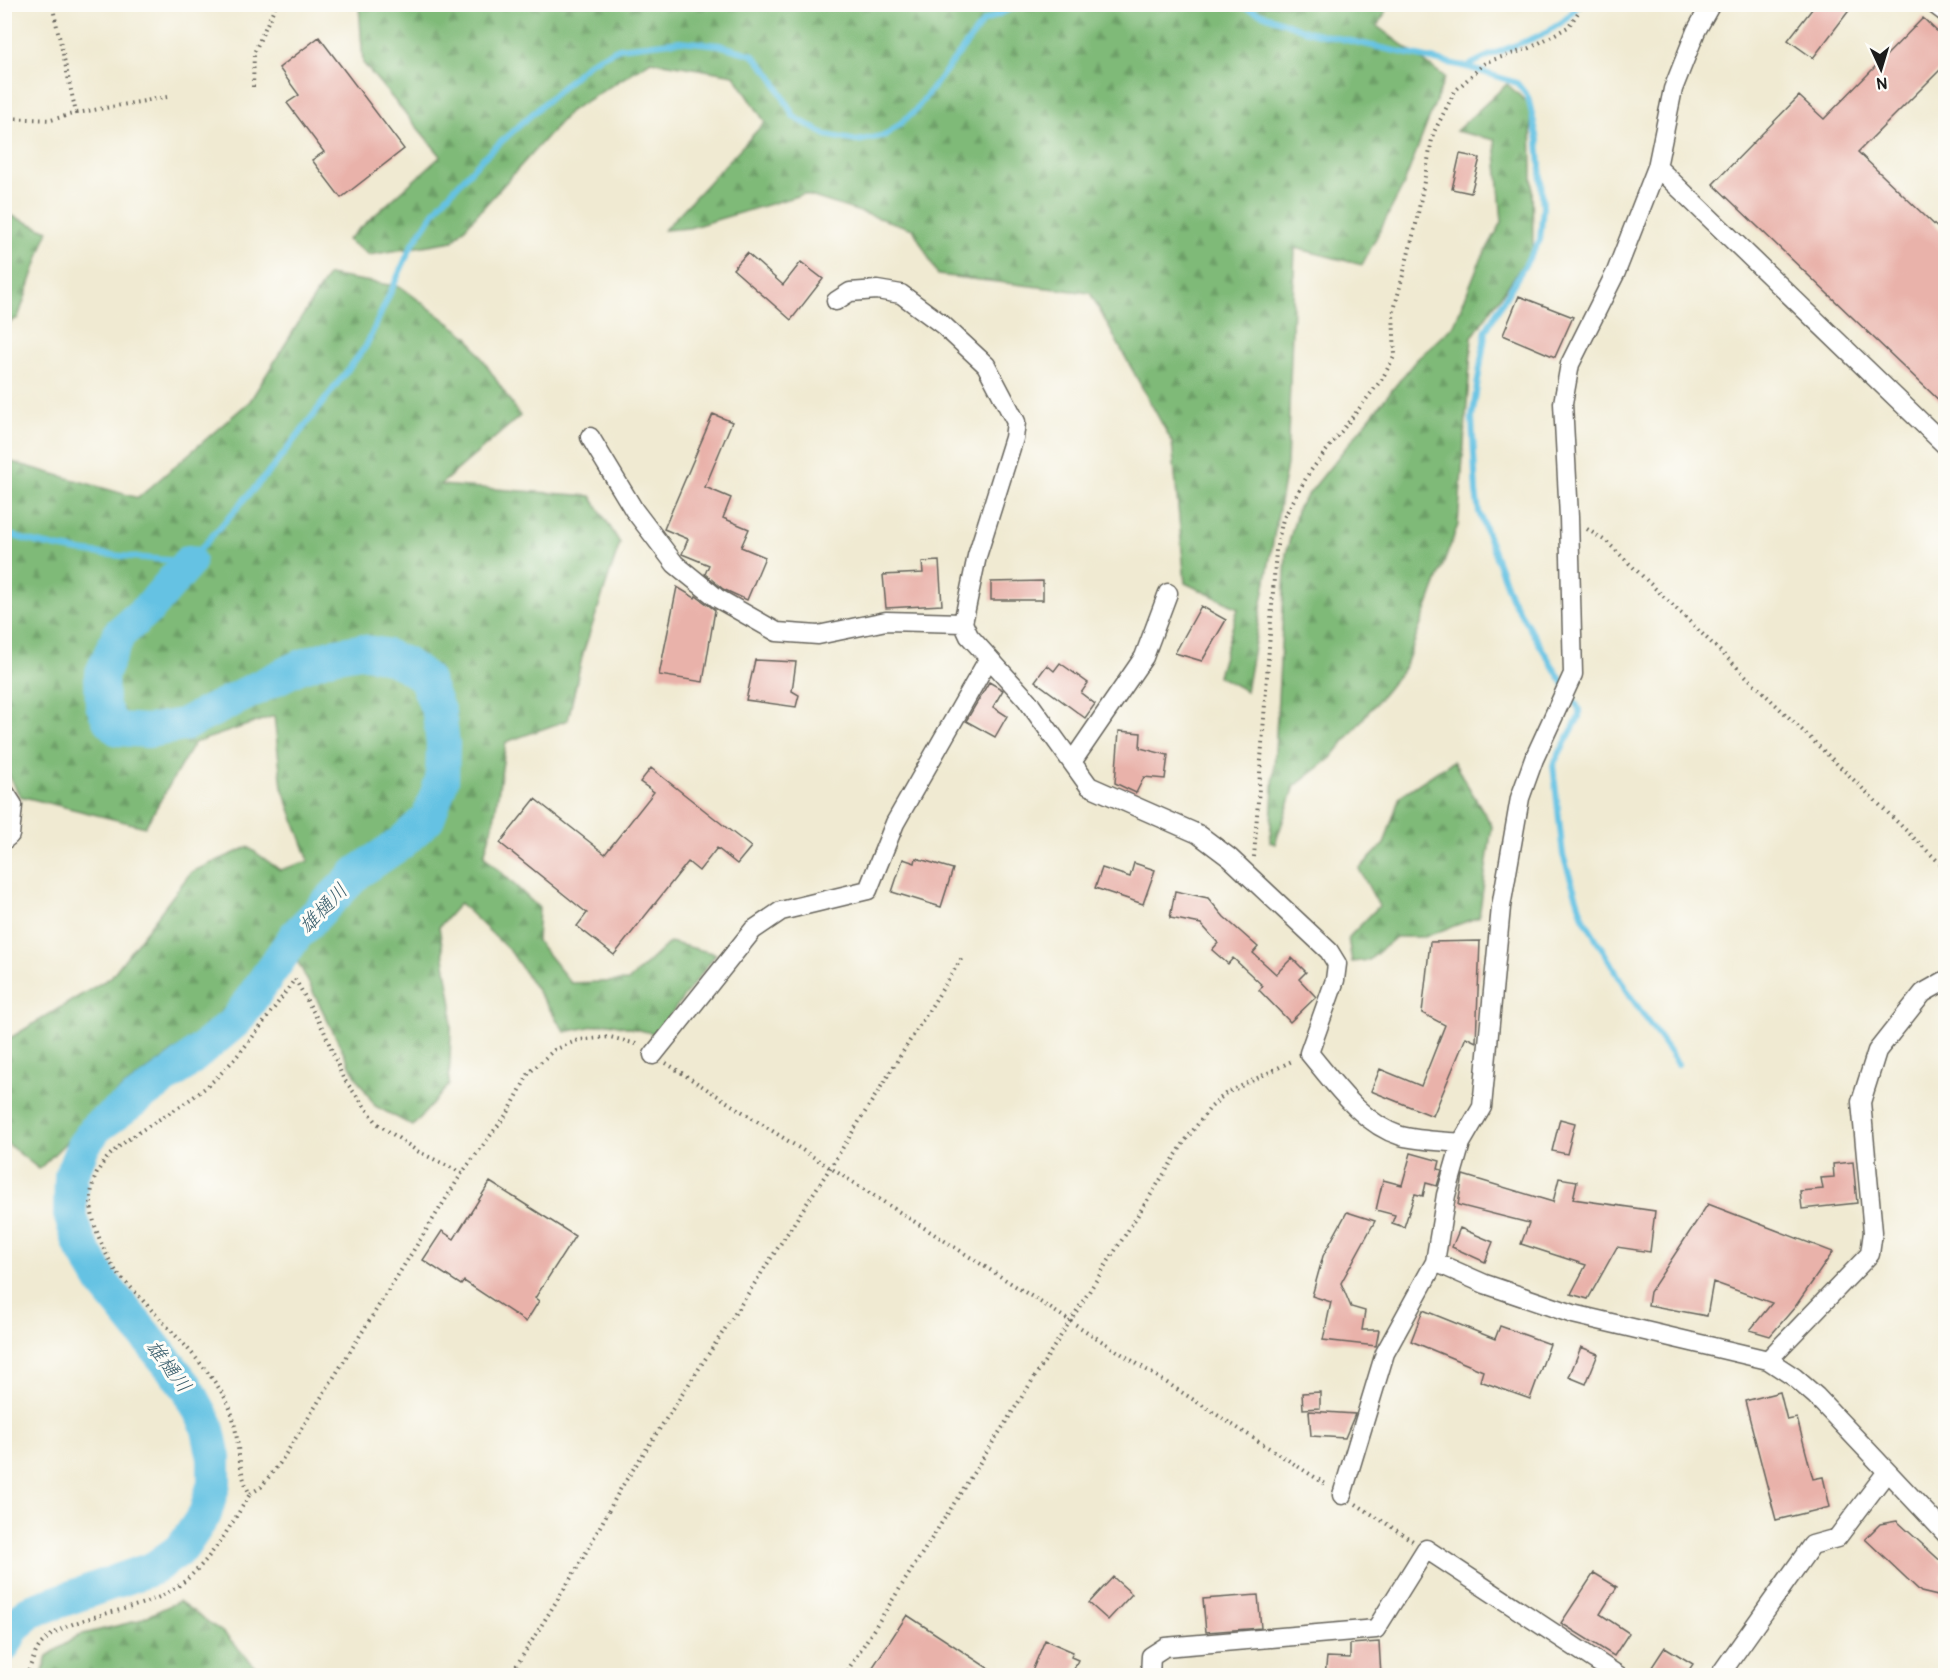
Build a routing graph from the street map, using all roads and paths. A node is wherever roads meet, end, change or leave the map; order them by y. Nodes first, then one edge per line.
1 (52, 4) edge
2 (276, 4) edge
3 (1584, 4) edge
4 (1711, 4) edge
5 (1934, 4) edge
6 (1946, 13) edge
7 (253, 87) dead end
8 (167, 97) dead end
9 (76, 113) junction
10 (4, 118) edge
11 (1657, 167) junction
12 (836, 301) dead end
13 (591, 437) dead end
14 (1946, 446) edge
15 (1569, 517) junction
16 (1168, 593) dead end
17 (963, 623) junction
18 (989, 658) junction
19 (1072, 762) junction
20 (4, 791) edge
21 (4, 840) edge
22 (1946, 869) edge
23 (1252, 878) junction
24 (963, 956) dead end
25 (1946, 980) edge
26 (1309, 1053) junction
27 (653, 1055) junction
28 (1461, 1143) junction
29 (830, 1168) junction
30 (462, 1173) junction
31 (1435, 1262) junction
32 (1070, 1320) junction
33 (1768, 1360) junction
34 (1886, 1473) junction
35 (250, 1494) junction
36 (1342, 1495) junction
37 (1946, 1534) edge
38 (1426, 1549) junction
39 (26, 1676) edge
40 (510, 1676) edge
41 (844, 1676) edge
42 (1150, 1676) edge
43 (1619, 1676) edge
44 (1719, 1676) edge

1 - 9 path
2 - 7 path
3 - 23 path
4 - 11 street
5 - 6 street
8 - 9 path
9 - 10 path
11 - 14 street
11 - 15 street
12 - 17 street
13 - 17 street
15 - 22 path
15 - 28 street
16 - 19 street
17 - 18 street
18 - 19 street
18 - 27 street
19 - 23 street
20 - 21 street
23 - 26 street
24 - 29 path
25 - 33 street
26 - 28 street
26 - 32 path
27 - 29 path
27 - 30 path
28 - 31 street
29 - 32 path
29 - 40 path
30 - 35 path
30 - 35 path
31 - 33 street
31 - 36 street
32 - 36 path
32 - 41 path
33 - 34 street
34 - 37 street
34 - 44 street
35 - 39 path
36 - 38 path
38 - 42 street
38 - 43 street

